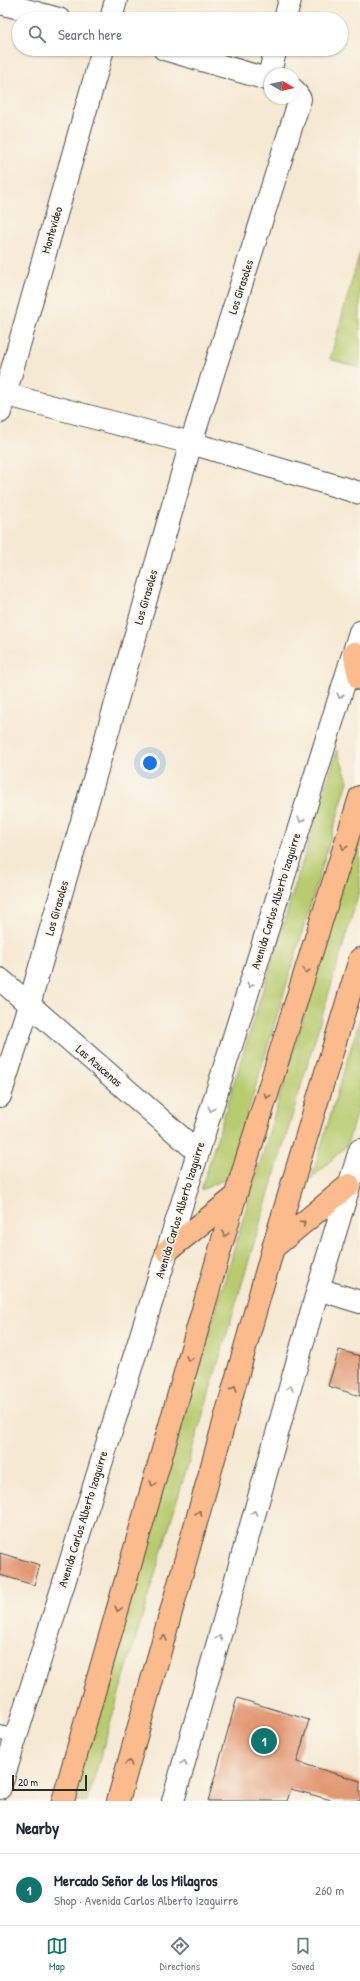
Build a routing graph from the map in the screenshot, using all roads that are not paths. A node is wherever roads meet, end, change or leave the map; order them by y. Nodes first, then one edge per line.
1 (116, 0) edge
2 (290, 0) edge
3 (0, 3) edge
4 (33, 12) edge
5 (113, 12) edge
6 (287, 12) edge
7 (102, 56) edge
8 (188, 56) edge
9 (274, 56) edge
10 (272, 68) edge
11 (264, 79) edge
12 (294, 104) edge
13 (2, 400) edge
14 (190, 443) junction
15 (360, 493) edge
16 (360, 632) edge
17 (354, 653) junction
18 (360, 679) edge
19 (360, 797) edge
20 (360, 959) edge
21 (0, 979) edge
22 (29, 1005) junction
23 (0, 1096) edge
24 (360, 1150) edge
25 (198, 1152) junction
26 (349, 1185) junction
27 (235, 1197) junction
28 (273, 1248) junction
29 (167, 1251) junction
30 (318, 1289) junction
31 (360, 1302) edge
32 (7, 1734) edge
33 (0, 1788) edge
34 (63, 1801) edge
35 (118, 1801) edge
36 (173, 1801) edge

1 - 5 street
2 - 6 street
3 - 4 street
7 - 13 street, Montevideo
8 - 11 street
9 - 10 street
12 - 14 street, Los Girasoles
13 - 14 street
14 - 15 street
14 - 22 street, Los Girasoles
16 - 17 street, Avenida Carlos Alberto Izaguirre
17 - 18 main road
17 -> 25 street, Avenida Carlos Alberto Izaguirre
19 -> 27 main road
20 - 28 main road
21 - 22 street, Las Azucenas
22 - 23 street, Los Girasoles
22 - 25 street, Las Azucenas
24 - 26 street
25 - 29 street, Avenida Carlos Alberto Izaguirre
28 -> 26 main road
26 - 30 street
27 - 29 main road
27 -> 34 main road
35 -> 28 main road
29 - 32 street, Avenida Carlos Alberto Izaguirre
30 - 31 street
36 -> 30 street
32 - 33 street, Avenida Carlos Alberto Izaguirre

